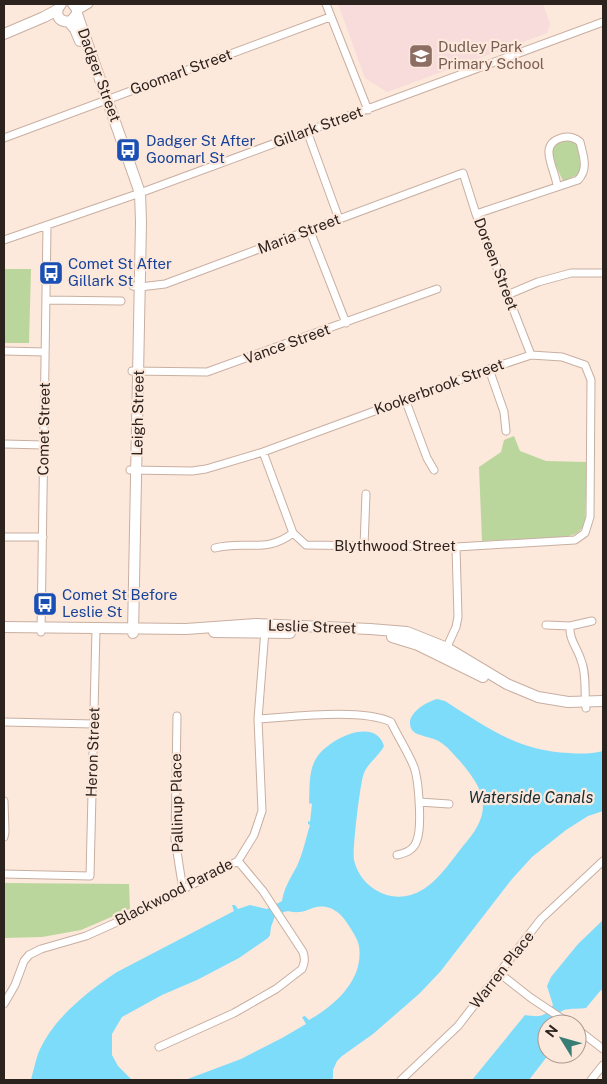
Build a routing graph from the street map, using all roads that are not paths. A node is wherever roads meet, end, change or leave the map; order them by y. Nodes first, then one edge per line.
1 (89, 4) edge
2 (326, 4) edge
3 (76, 10) edge
4 (59, 11) edge
5 (330, 17) junction
6 (603, 22) edge
7 (4, 34) edge
8 (105, 100) junction
9 (368, 110) junction
10 (307, 131) junction
11 (4, 138) edge
12 (463, 173) joint
13 (557, 186) junction
14 (136, 194) junction
15 (476, 214) junction
16 (339, 219) junction
17 (47, 226) junction
18 (310, 231) junction
19 (4, 240) edge
20 (603, 273) edge
21 (137, 286) junction
22 (437, 289) dead end
23 (507, 294) junction
24 (47, 300) junction
25 (120, 301) dead end
26 (346, 323) junction
27 (4, 351) edge
28 (46, 352) junction
29 (531, 355) junction
30 (489, 369) junction
31 (135, 372) junction
32 (405, 399) junction
33 (506, 431) dead end
34 (4, 444) edge
35 (44, 445) junction
36 (263, 452) junction
37 (134, 470) junction
38 (434, 470) dead end
39 (366, 494) dead end
40 (293, 533) junction
41 (585, 533) joint
42 (4, 537) edge
43 (43, 537) junction
44 (364, 546) junction
45 (456, 547) junction
46 (215, 548) dead end
47 (592, 621) dead end
48 (546, 625) dead end
49 (570, 626) junction
50 (4, 627) edge
51 (262, 628) junction
52 (41, 630) junction
53 (96, 631) junction
54 (131, 631) junction
55 (4, 632) edge
56 (445, 652) junction
57 (603, 701) edge
58 (585, 705) junction
59 (603, 706) edge
60 (177, 716) dead end
61 (258, 719) junction
62 (4, 722) edge
63 (94, 724) junction
64 (4, 801) edge
65 (419, 802) junction
66 (449, 804) dead end
67 (4, 837) edge
68 (397, 855) dead end
69 (238, 860) junction
70 (603, 861) edge
71 (4, 874) edge
72 (182, 890) junction
73 (499, 973) junction
74 (4, 1004) edge
75 (555, 1014) edge
76 (587, 1037) edge
77 (159, 1047) dead end
78 (603, 1049) edge
79 (603, 1065) edge
80 (401, 1080) edge
81 (592, 1080) edge

1 - 3 street
2 - 5 street
3 - 4 street
3 - 8 street, Dadger Street
4 - 7 street
4 - 8 street, Dadger Street
5 - 8 street, Goomarl Street
5 - 9 street
6 - 9 street, Gillark Street
8 - 11 street, Goomarl Street
8 - 14 street, Dadger Street
9 - 10 street, Gillark Street
10 - 14 street, Gillark Street
10 - 16 street
12 - 15 street, Doreen Street
12 - 16 street, Maria Street
13 - 13 street
13 - 15 street
14 - 17 street, Gillark Street
14 - 21 street, Leigh Street
15 - 23 street, Doreen Street
16 - 18 street, Maria Street
17 - 19 street, Gillark Street
17 - 24 street, Comet Street
18 - 21 street, Maria Street
18 - 26 street
20 - 23 street
21 - 31 street, Leigh Street
22 - 26 street, Vance Street
23 - 29 street, Doreen Street
24 - 25 street
24 - 28 street, Comet Street
26 - 31 street, Vance Street
27 - 28 street
28 - 35 street, Comet Street
29 - 30 street, Kookerbrook Street
29 - 41 street, Kookerbrook Street
30 - 32 street, Kookerbrook Street
30 - 33 street
31 - 37 street, Leigh Street
32 - 36 street, Kookerbrook Street
32 - 38 street
34 - 35 street
35 - 43 street, Comet Street
36 - 37 street, Kookerbrook Street
36 - 40 street
37 - 54 street, Leigh Street
39 - 44 street
40 - 44 street, Blythwood Street
40 - 46 street
41 - 45 street, Blythwood Street
42 - 43 street
43 - 52 street, Comet Street
44 - 45 street, Blythwood Street
45 - 56 street
47 - 49 street
48 - 49 street
49 - 58 street
50 - 52 street, Leslie Street
51 - 54 street, Leslie Street
51 - 56 street, Leslie Street
51 - 61 street, Blackwood Parade
52 - 53 street, Leslie Street
52 - 55 street, Leslie Street
53 - 54 street, Leslie Street
53 - 63 street, Heron Street
56 - 58 street, Leslie Street
57 - 58 street, Leslie Street
58 - 59 street, Leslie Street
60 - 72 street, Pallinup Place
61 - 65 street
61 - 69 street, Blackwood Parade
62 - 63 street
63 - 71 street, Heron Street
64 - 67 street
65 - 66 street
65 - 68 street
69 - 72 street, Blackwood Parade
69 - 77 street
70 - 73 street, Warren Place
72 - 74 street, Blackwood Parade
73 - 75 street
73 - 80 street, Warren Place
76 - 78 street
79 - 81 street

